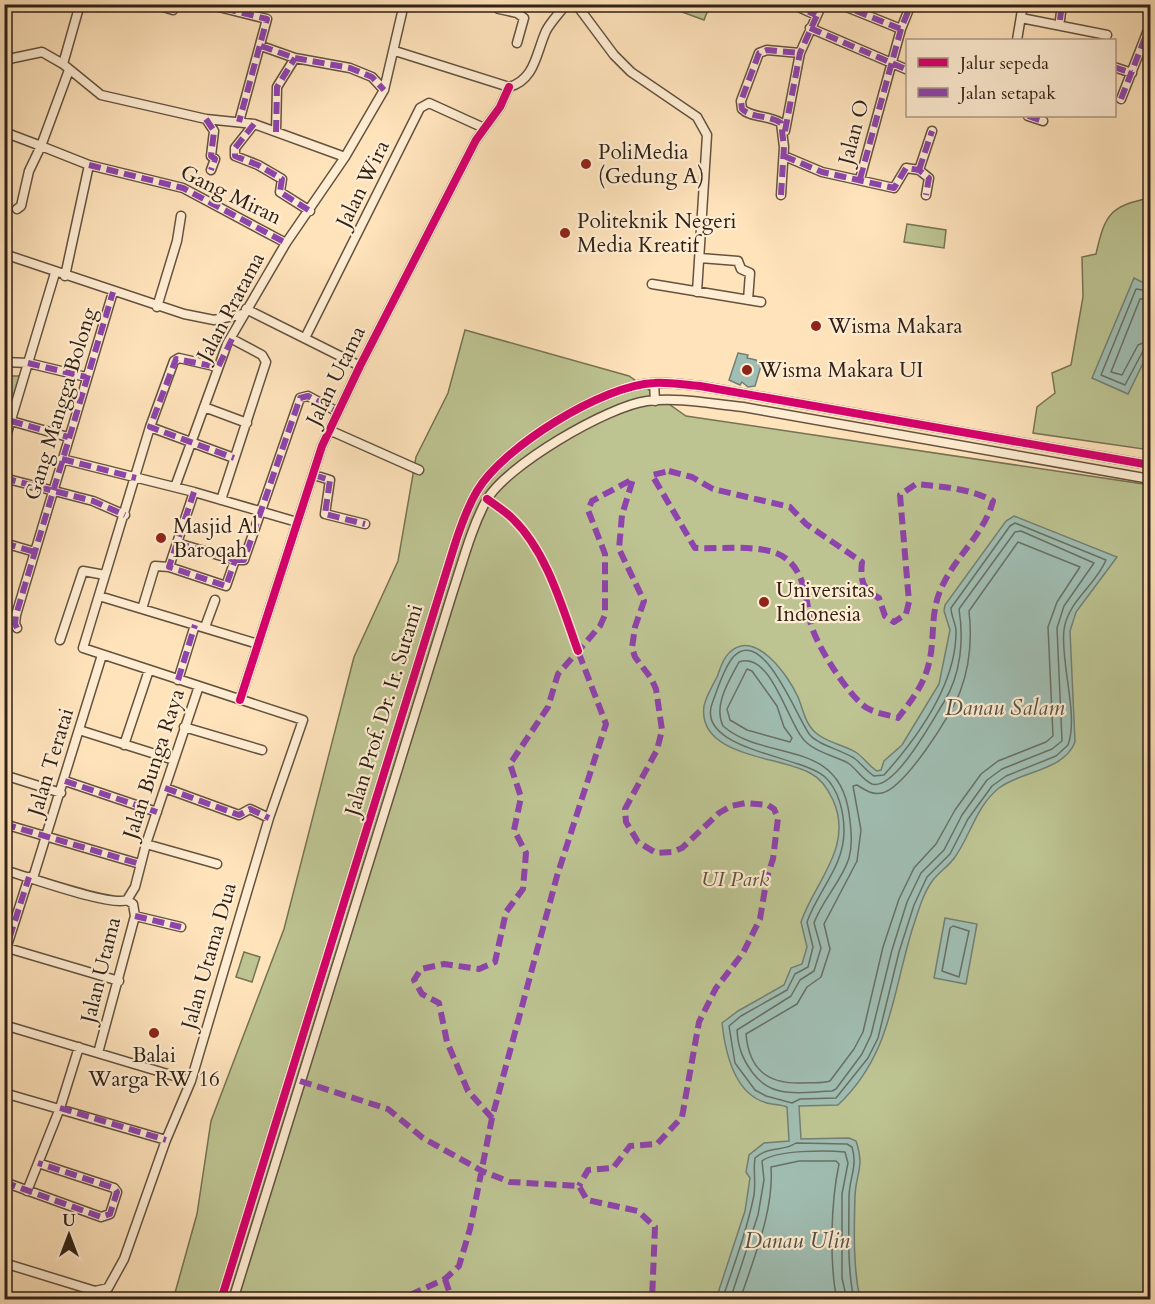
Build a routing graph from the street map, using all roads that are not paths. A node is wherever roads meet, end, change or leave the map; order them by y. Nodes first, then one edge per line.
1 (80, 4) edge
2 (154, 4) edge
3 (177, 4) edge
4 (207, 4) edge
5 (404, 4) edge
6 (499, 4) edge
7 (576, 4) edge
8 (792, 4) edge
9 (822, 4) edge
10 (911, 4) edge
11 (1023, 4) edge
12 (1062, 4) edge
13 (566, 5) edge
14 (840, 5) edge
15 (816, 15) junction
16 (1021, 18) junction
17 (1060, 20) dead end
18 (1150, 25) edge
19 (810, 28) junction
20 (901, 29) junction
21 (1107, 35) dead end
22 (1017, 39) edge
23 (517, 44) dead end
24 (261, 46) junction
25 (394, 51) junction
26 (800, 53) junction
27 (295, 58) junction
28 (4, 60) edge
29 (891, 63) junction
30 (66, 67) junction
31 (906, 68) edge
32 (1116, 68) edge
33 (1132, 73) junction
34 (509, 87) junction
35 (384, 90) junction
36 (1122, 99) dead end
37 (1031, 117) edge
38 (207, 119) junction
39 (1043, 121) dead end
40 (239, 122) junction
41 (254, 124) junction
42 (484, 128) junction
43 (932, 130) dead end
44 (4, 132) edge
45 (276, 132) junction
46 (784, 134) junction
47 (41, 146) junction
48 (784, 156) junction
49 (345, 157) junction
50 (89, 165) junction
51 (211, 170) dead end
52 (919, 170) junction
53 (860, 179) junction
54 (781, 195) dead end
55 (926, 195) dead end
56 (17, 209) dead end
57 (310, 211) junction
58 (181, 216) dead end
59 (286, 243) junction
60 (4, 254) edge
61 (700, 258) junction
62 (55, 273) junction
63 (65, 276) junction
64 (652, 284) dead end
65 (113, 292) junction
66 (697, 292) junction
67 (748, 300) junction
68 (761, 302) dead end
69 (157, 307) junction
70 (245, 312) junction
71 (305, 338) junction
72 (232, 339) junction
73 (4, 362) edge
74 (28, 363) junction
75 (360, 366) junction
76 (218, 368) junction
77 (86, 377) junction
78 (654, 383) junction
79 (655, 401) junction
80 (204, 407) junction
81 (338, 412) junction
82 (11, 421) junction
83 (247, 423) junction
84 (150, 428) junction
85 (329, 430) junction
86 (68, 437) junction
87 (4, 443) edge
88 (190, 443) junction
89 (1058, 448) junction
90 (234, 458) junction
91 (62, 459) junction
92 (1055, 461) junction
93 (1150, 465) edge
94 (419, 470) dead end
95 (314, 475) junction
96 (4, 478) edge
97 (136, 478) junction
98 (1150, 478) edge
99 (175, 487) junction
100 (54, 490) junction
101 (194, 492) junction
102 (221, 501) junction
103 (260, 511) junction
104 (124, 515) junction
105 (297, 522) junction
106 (365, 524) dead end
107 (4, 543) edge
108 (177, 543) junction
109 (35, 552) junction
110 (236, 560) junction
111 (169, 567) junction
112 (105, 575) junction
113 (99, 596) junction
114 (215, 600) dead end
115 (142, 609) junction
116 (195, 625) junction
117 (205, 627) junction
118 (17, 628) dead end
119 (60, 640) dead end
120 (258, 644) junction
121 (102, 655) junction
122 (149, 670) junction
123 (178, 680) junction
124 (199, 686) junction
125 (240, 700) junction
126 (184, 727) junction
127 (79, 730) junction
128 (124, 745) junction
129 (262, 750) dead end
130 (174, 760) junction
131 (4, 775) edge
132 (65, 781) junction
133 (165, 788) junction
134 (61, 793) junction
135 (157, 812) junction
136 (269, 818) junction
137 (4, 824) edge
138 (47, 837) junction
139 (146, 844) junction
140 (141, 864) junction
141 (217, 864) dead end
142 (4, 870) edge
143 (31, 878) junction
144 (127, 900) junction
145 (135, 915) junction
146 (180, 927) dead end
147 (5, 950) edge
148 (118, 981) junction
149 (4, 1025) edge
150 (79, 1047) junction
151 (98, 1053) junction
152 (191, 1081) junction
153 (4, 1093) edge
154 (60, 1108) junction
155 (166, 1140) junction
156 (38, 1163) junction
157 (4, 1182) edge
158 (27, 1191) junction
159 (4, 1263) edge
160 (94, 1295) edge
161 (221, 1299) edge
162 (233, 1299) edge

1 - 30 street
2 - 3 street
4 - 24 street
5 - 25 street, Jalan Pratama
6 - 23 street
7 - 61 street
8 - 15 street
9 - 15 street
10 - 20 street, Jalan O
11 - 16 street
12 - 17 street
13 - 34 street
14 - 20 street
15 - 19 street
16 - 21 street
16 - 22 street
18 - 33 street
19 - 26 street
19 - 29 street
20 - 29 street, Jalan O
24 - 27 street
24 - 40 street
25 - 34 street
25 - 35 street, Jalan Pratama
26 - 46 street
26 - 46 street
27 - 35 street
27 - 45 street
28 - 30 street
29 - 31 street
29 - 53 street, Jalan O
30 - 38 street
30 - 47 street
32 - 33 street
33 - 36 street
34 - 42 street, Jalan Utama
35 - 49 street, Jalan Pratama
37 - 39 street
38 - 40 street
38 - 51 street
40 - 41 street
41 - 45 street
41 - 57 street
42 - 71 street, Jalan Wira
42 - 75 street, Jalan Utama
43 - 52 street
44 - 47 street, Gang Miran
45 - 49 street
46 - 48 street
47 - 50 street, Gang Miran
47 - 56 street
48 - 53 street, Jalan O
48 - 54 street
49 - 57 street, Jalan Pratama
50 - 59 street, Gang Miran
50 - 63 street
52 - 53 street
52 - 55 street
57 - 59 street, Jalan Pratama
58 - 69 street
59 - 70 street, Jalan Pratama
60 - 62 street
61 - 66 street
61 - 67 street
62 - 63 street
62 - 74 street
63 - 65 street
64 - 66 street
65 - 69 street
65 - 77 street, Gang Mangga Bolong
66 - 67 street
67 - 68 street
69 - 70 street
70 - 71 street
70 - 72 street, Jalan Pratama
71 - 75 street
72 - 76 street, Jalan Pratama
72 - 83 street
73 - 74 street
74 - 77 street
74 - 82 street
75 - 81 street, Jalan Utama
76 - 80 street, Jalan Pratama
76 - 84 street
77 - 86 street, Gang Mangga Bolong
78 - 79 street
78 - 89 street, Jalan Prof. Dr. Ir. Sutami
78 - 161 street, Jalan Prof. Dr. Ir. Sutami
79 - 92 street, Jalan Prof. Dr. Ir. Sutami
79 - 162 street, Jalan Prof. Dr. Ir. Sutami
80 - 83 street
80 - 88 street, Jalan Pratama
81 - 85 street, Jalan Utama
81 - 103 street
82 - 86 street
82 - 87 street
83 - 90 street
84 - 88 street
84 - 97 street
85 - 94 street
85 - 95 street, Jalan Utama
86 - 91 street, Gang Mangga Bolong
88 - 90 street
88 - 99 street, Jalan Pratama
89 - 92 street
89 - 93 street, Jalan Prof. Dr. Ir. Sutami
90 - 102 street
91 - 97 street
91 - 100 street, Gang Mangga Bolong
92 - 98 street, Jalan Prof. Dr. Ir. Sutami
95 - 105 street, Jalan Utama
95 - 106 street
96 - 100 street
97 - 99 street
97 - 104 street
99 - 101 street
100 - 104 street
100 - 109 street, Gang Mangga Bolong
101 - 102 street
101 - 108 street
102 - 103 street
103 - 105 street
103 - 110 street
104 - 112 street
105 - 120 street, Jalan Utama
107 - 109 street
108 - 110 street
108 - 111 street
109 - 118 street, Gang Mangga Bolong
110 - 111 street
111 - 115 street
112 - 113 street
112 - 119 street
113 - 115 street
113 - 121 street, Jalan Bunga Raya
114 - 117 street
115 - 116 street
116 - 117 street
116 - 123 street
117 - 120 street
120 - 125 street, Jalan Utama
121 - 122 street, Jalan Bunga Raya
121 - 127 street, Jalan Teratai
122 - 123 street, Jalan Bunga Raya
122 - 128 street
123 - 124 street, Jalan Bunga Raya
124 - 125 street, Jalan Utama Dua
124 - 126 street, Jalan Bunga Raya
125 - 136 street, Jalan Utama Dua
126 - 129 street
126 - 130 street, Jalan Bunga Raya
127 - 128 street
127 - 132 street, Jalan Teratai
128 - 130 street
130 - 133 street, Jalan Bunga Raya
131 - 134 street
132 - 134 street, Jalan Teratai
132 - 135 street
133 - 135 street, Jalan Bunga Raya
133 - 136 street
134 - 138 street, Jalan Teratai
135 - 139 street, Jalan Bunga Raya
136 - 152 street, Jalan Utama Dua
137 - 138 street
138 - 140 street
138 - 143 street, Jalan Teratai
139 - 140 street, Jalan Bunga Raya
139 - 141 street
140 - 144 street, Jalan Bunga Raya
142 - 143 street
143 - 144 street
143 - 147 street, Jalan Teratai
144 - 145 street, Jalan Utama
145 - 146 street
145 - 148 street, Jalan Utama
147 - 148 street
148 - 151 street, Jalan Utama
149 - 150 street
150 - 151 street
150 - 154 street
151 - 152 street
152 - 155 street, Jalan Utama Dua
153 - 154 street
154 - 155 street
154 - 156 street
155 - 160 street, Jalan Utama Dua
156 - 158 street
156 - 158 street
157 - 158 street
159 - 160 street

